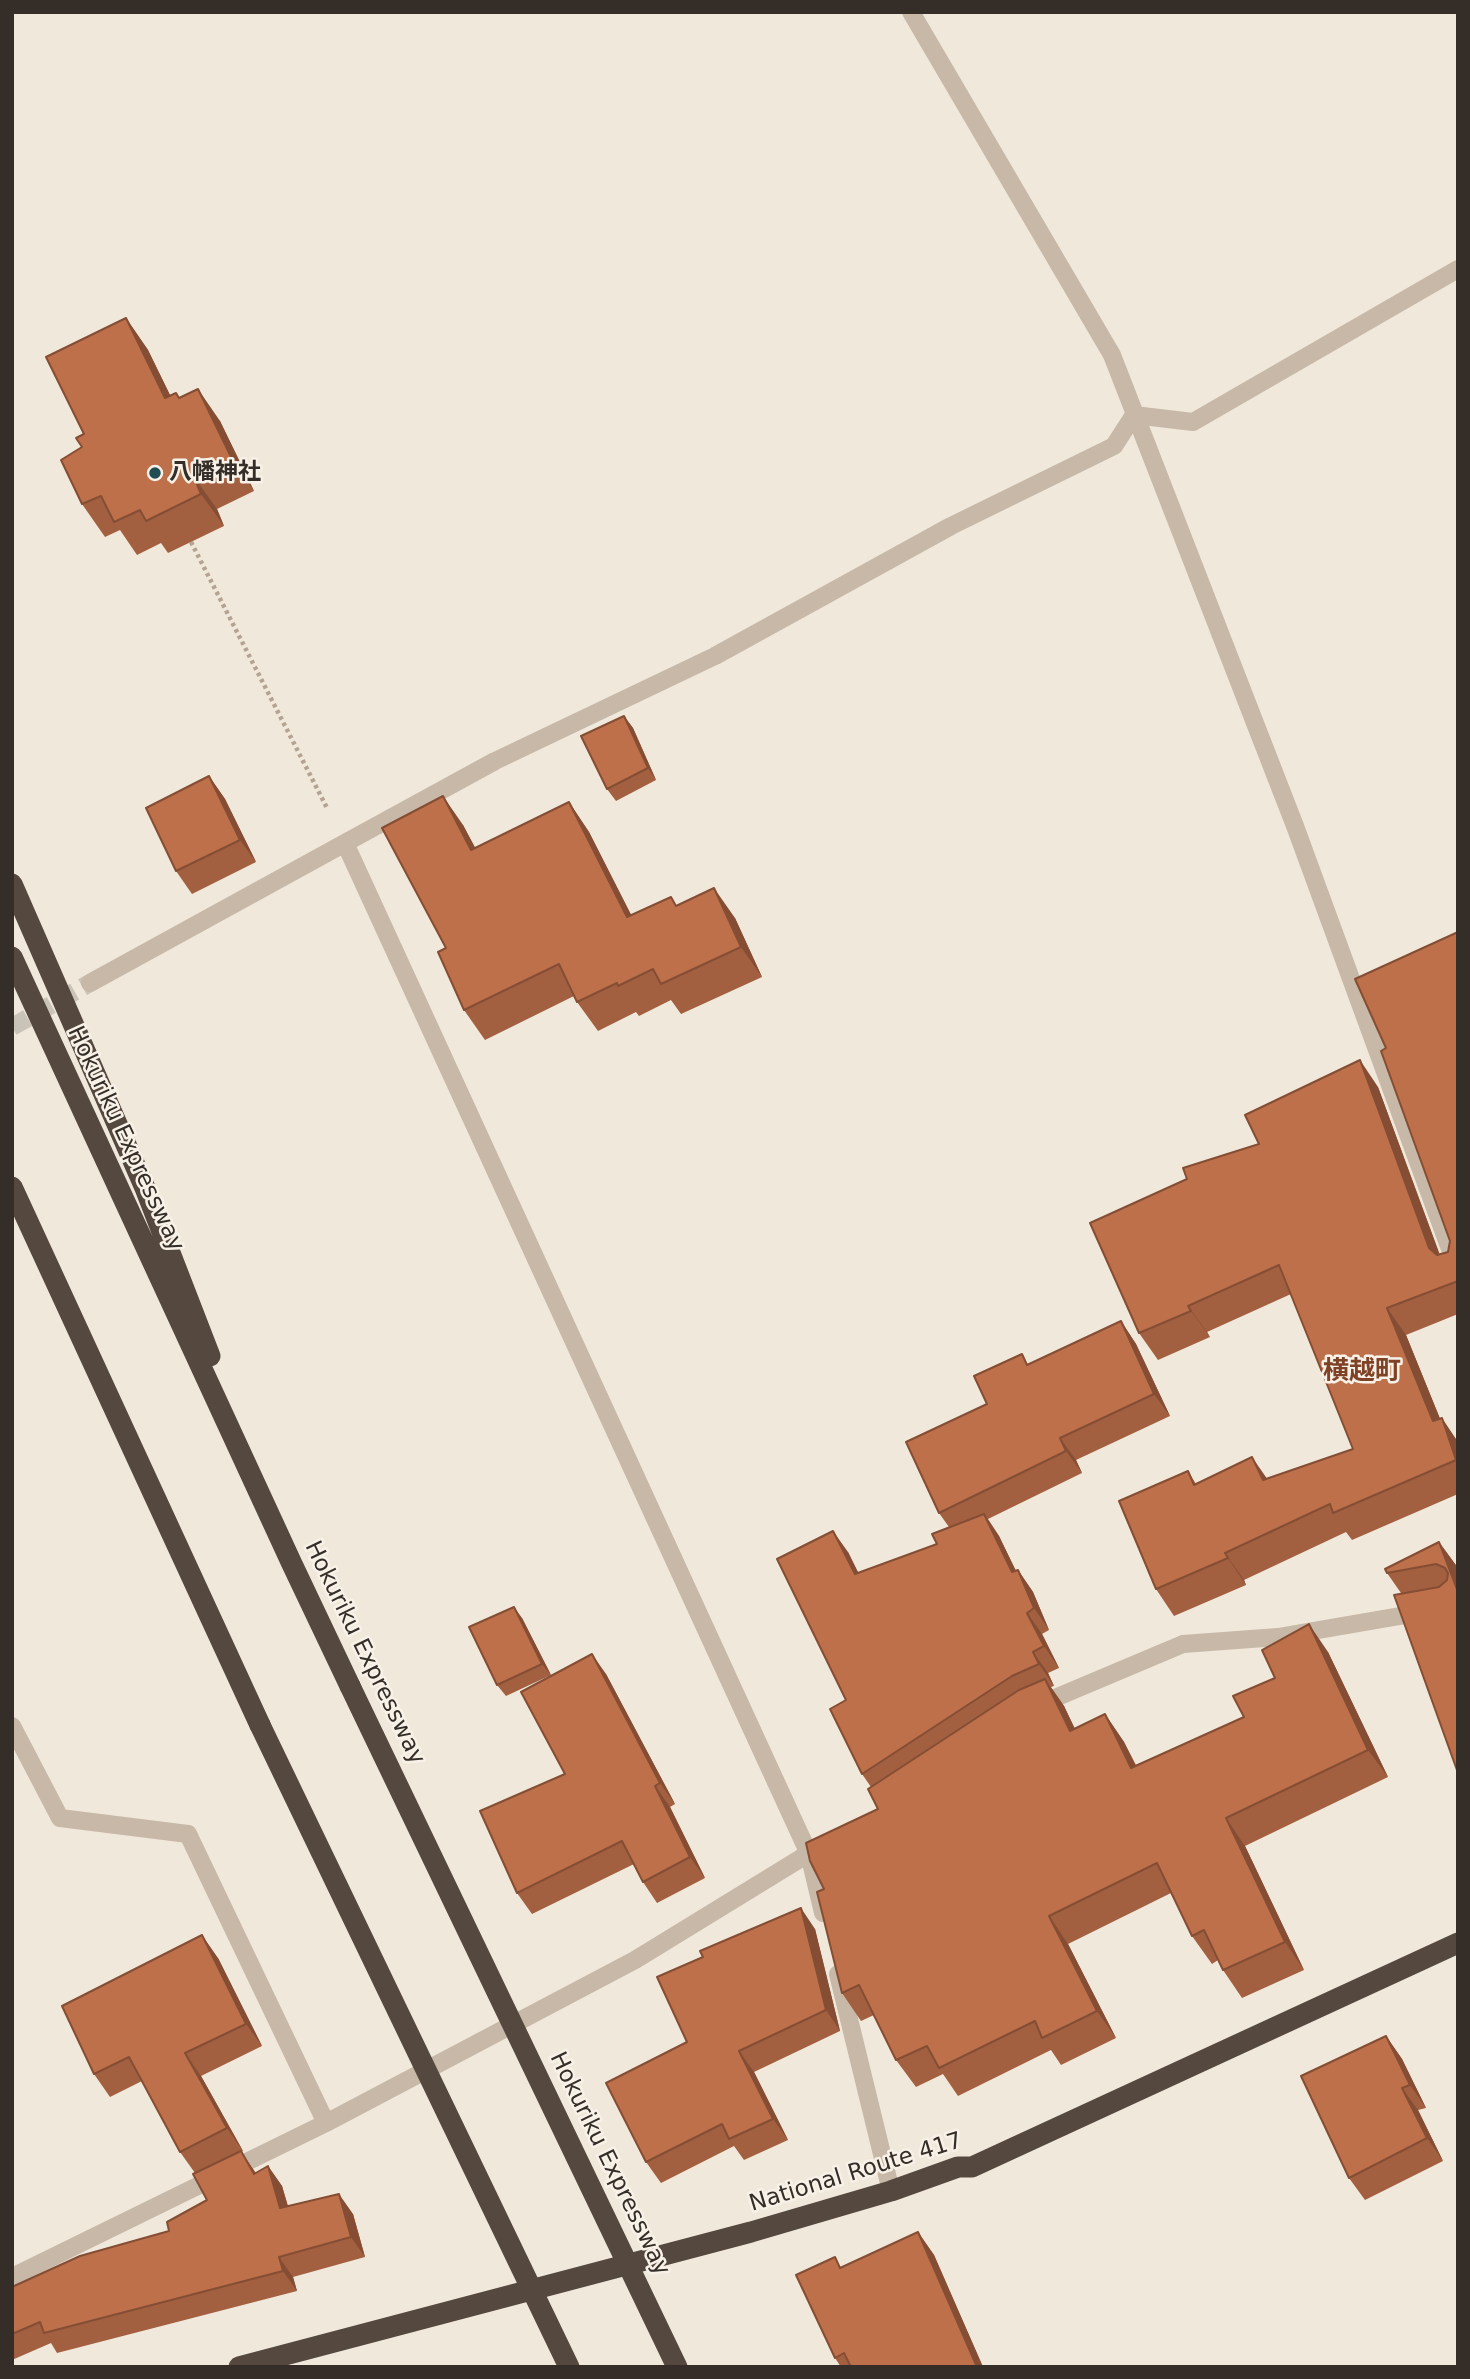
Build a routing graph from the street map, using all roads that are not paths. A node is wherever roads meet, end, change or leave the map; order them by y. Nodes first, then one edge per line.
1 (911, 12) edge
2 (1458, 269) edge
3 (1133, 415) junction
4 (345, 843) junction
5 (12, 884) edge
6 (12, 957) edge
7 (90, 983) tunnel mouth
8 (12, 1187) edge
9 (1458, 1271) edge
10 (292, 1564) junction
11 (1458, 1606) edge
12 (1021, 1714) edge
13 (12, 1726) edge
14 (831, 1839) edge
15 (808, 1854) junction
16 (828, 1935) edge
17 (1458, 1943) edge
18 (835, 1962) edge
19 (326, 2123) junction
20 (891, 2191) junction
21 (12, 2277) edge
22 (239, 2367) edge
23 (569, 2367) edge
24 (677, 2367) edge

1 - 3 street
2 - 3 street
3 - 4 street
3 - 9 street
4 - 7 street
4 - 15 street
5 - 10 highway
6 - 10 highway, Hokuriku Expressway
8 - 23 highway, bridge
10 - 24 highway, Hokuriku Expressway, bridge
11 - 12 street
13 - 19 street
14 - 15 street
15 - 16 street
15 - 19 street
17 - 20 highway, National Route 417
18 - 20 street
19 - 21 street
20 - 22 highway, National Route 417

